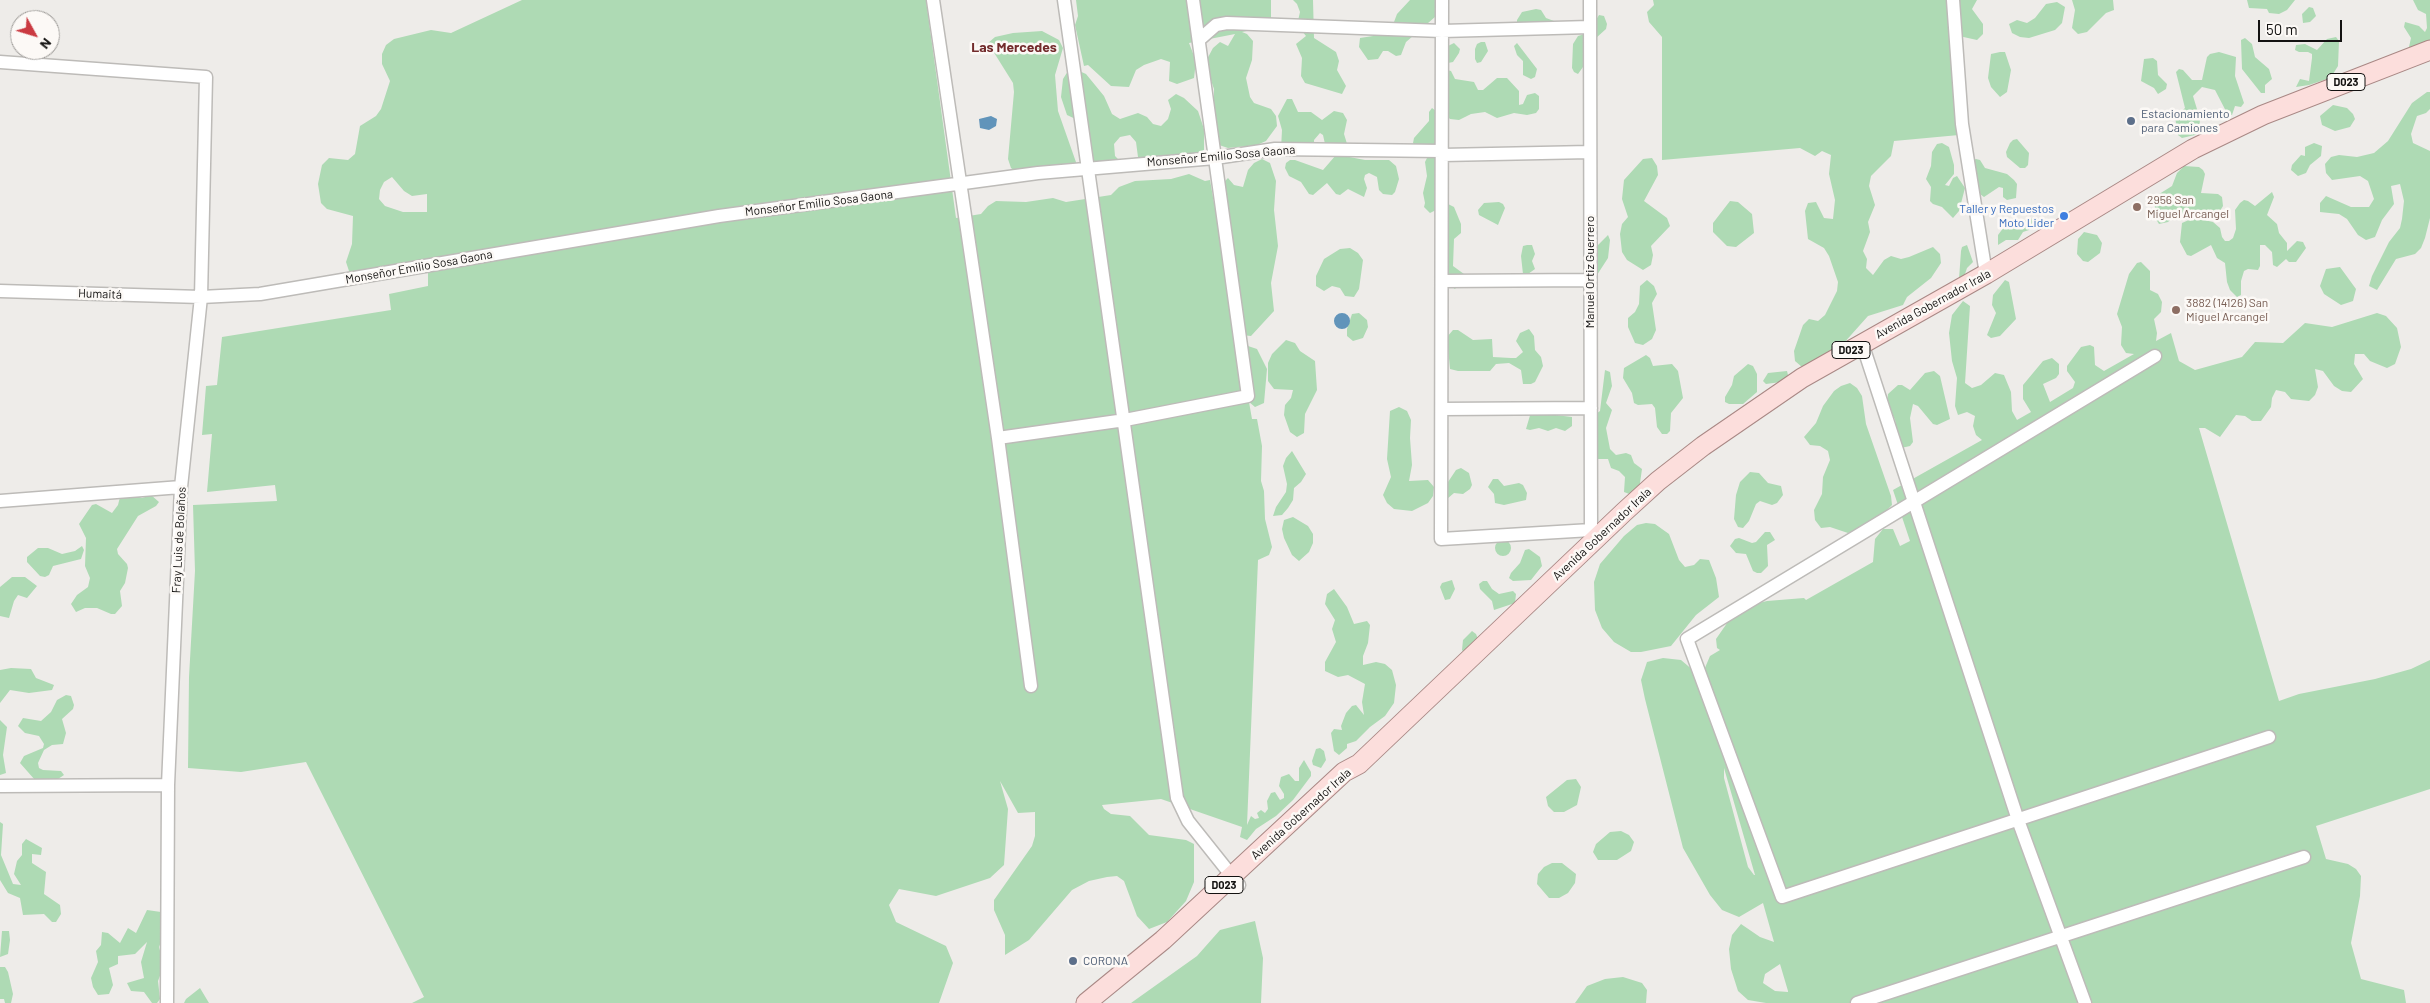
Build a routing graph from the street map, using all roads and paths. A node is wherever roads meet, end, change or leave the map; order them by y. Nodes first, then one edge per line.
1 (933, 0) edge
2 (1064, 0) edge
3 (1193, 0) edge
4 (1442, 0) edge
5 (1590, 0) edge
6 (1953, 0) edge
7 (1590, 27) junction
8 (1442, 30) junction
9 (1200, 39) junction
10 (2430, 50) edge
11 (0, 62) edge
12 (1590, 152) junction
13 (1442, 153) junction
14 (1215, 158) junction
15 (1088, 168) junction
16 (961, 185) junction
17 (1986, 274) junction
18 (1590, 280) junction
19 (1442, 281) junction
20 (0, 291) edge
21 (201, 297) junction
22 (1862, 343) junction
23 (2155, 356) dead end
24 (1590, 408) junction
25 (1442, 409) junction
26 (1125, 420) junction
27 (998, 438) junction
28 (181, 487) junction
29 (1915, 500) junction
30 (0, 501) edge
31 (1591, 537) junction
32 (1031, 686) dead end
33 (2269, 737) dead end
34 (168, 785) junction
35 (0, 786) edge
36 (2018, 820) junction
37 (2304, 857) dead end
38 (1236, 880) junction
39 (2060, 937) junction
40 (167, 1003) edge
41 (1086, 1003) edge
42 (1096, 1003) edge
43 (1857, 1003) edge
44 (2085, 1003) edge

1 - 16 street
2 - 15 street
3 - 9 street
4 - 8 street
5 - 7 street, Manuel Ortiz Guerrero
6 - 17 street
7 - 8 street
7 - 12 street, Manuel Ortiz Guerrero
8 - 9 street
8 - 13 street
9 - 14 street
10 - 17 main road, Avenida Gobernador Irala / D023
11 - 21 street, Fray Luis de Bolaños
12 - 13 street, Monseñor Emilio Sosa Gaona
12 - 18 street, Manuel Ortiz Guerrero
13 - 14 street, Monseñor Emilio Sosa Gaona
13 - 19 street
14 - 15 street, Monseñor Emilio Sosa Gaona
14 - 26 street
15 - 16 street, Monseñor Emilio Sosa Gaona
15 - 26 street
16 - 21 street, Monseñor Emilio Sosa Gaona
16 - 27 street
17 - 22 main road, Avenida Gobernador Irala / D023
18 - 19 street
18 - 24 street, Manuel Ortiz Guerrero
19 - 25 street
20 - 21 street, Humaitá
21 - 28 street, Fray Luis de Bolaños
22 - 29 street
22 - 31 main road, Avenida Gobernador Irala / D023
23 - 29 street
24 - 25 street
24 - 31 street, Manuel Ortiz Guerrero
25 - 31 street
26 - 27 street
26 - 38 street
27 - 32 street
28 - 30 street
28 - 34 street, Fray Luis de Bolaños
29 - 36 street
29 - 36 street
31 - 38 main road, Avenida Gobernador Irala / D023
33 - 36 street
34 - 35 street
34 - 40 street, Fray Luis de Bolaños
36 - 39 street
37 - 39 street
38 - 41 main road, Avenida Gobernador Irala / D023
38 - 42 main road, Avenida Gobernador Irala / D023
39 - 43 street
39 - 44 street

